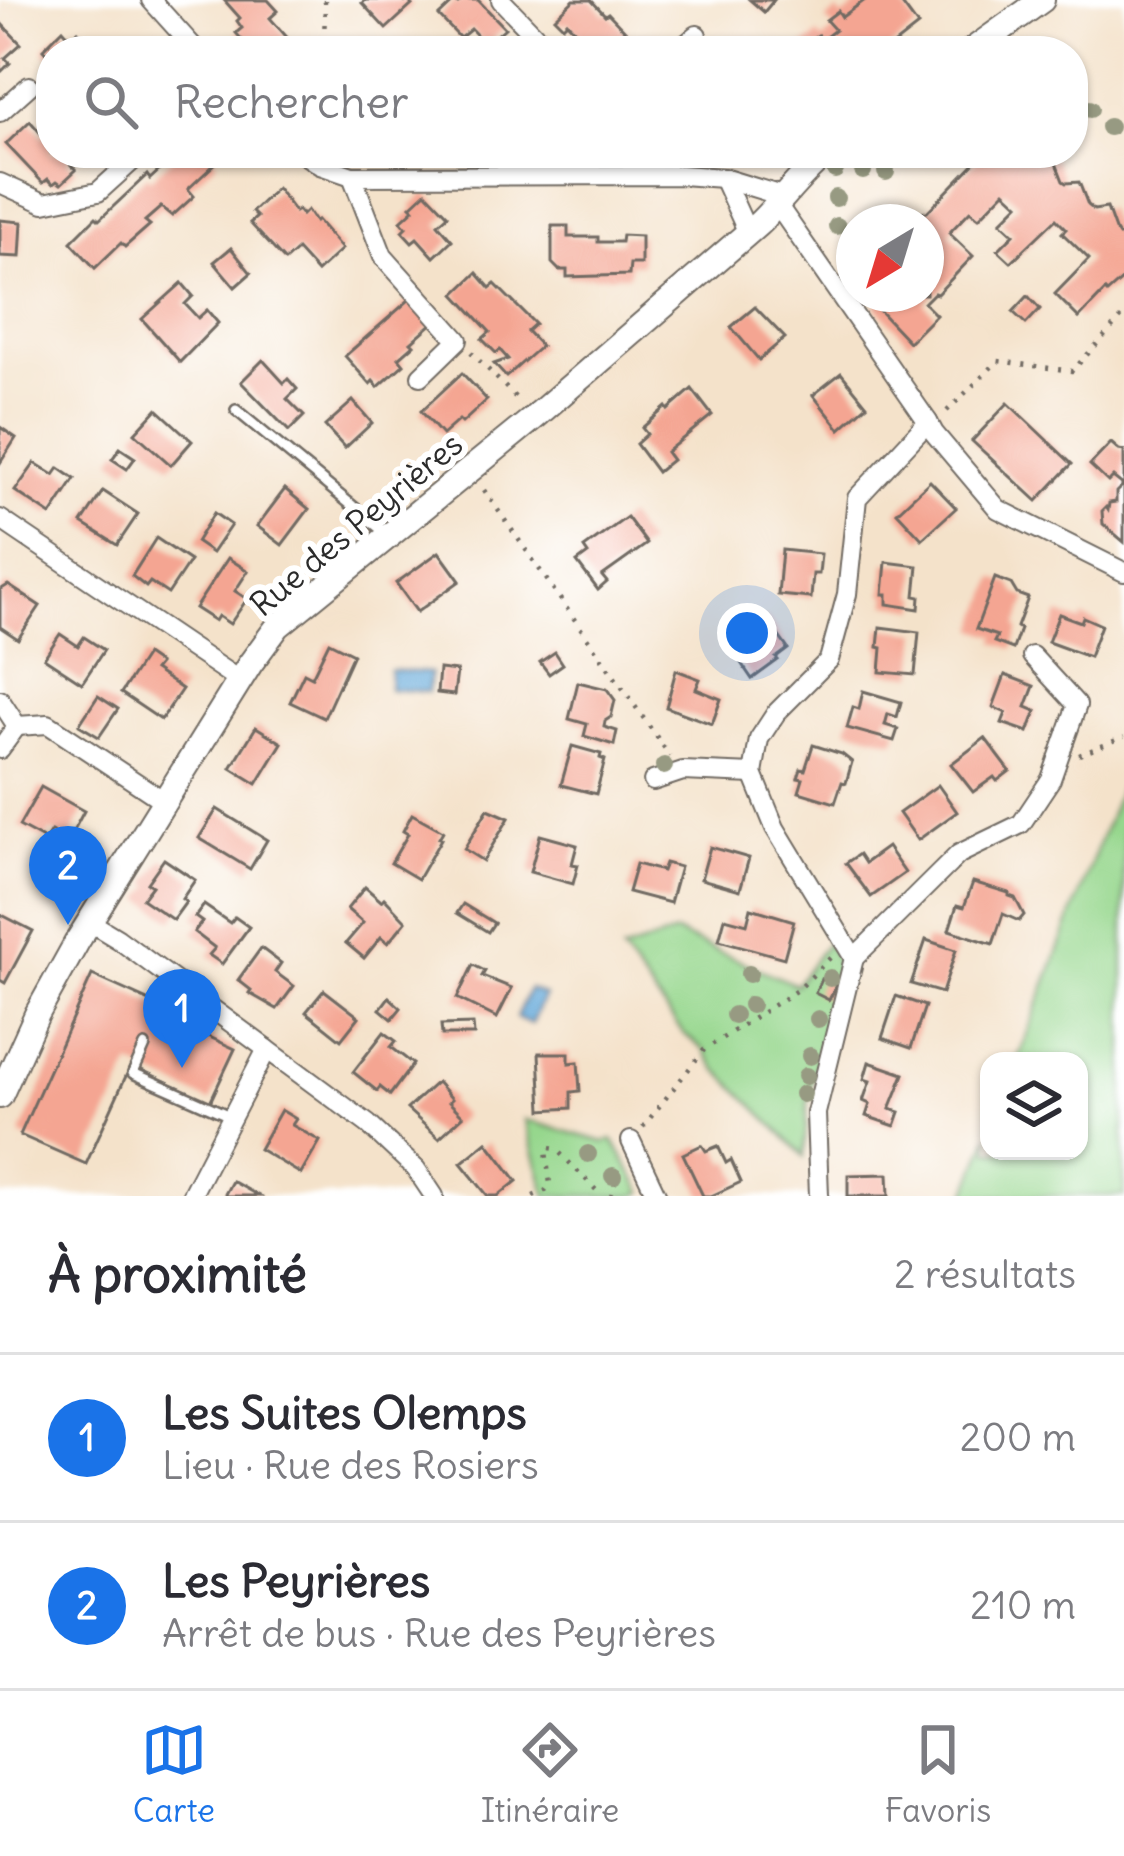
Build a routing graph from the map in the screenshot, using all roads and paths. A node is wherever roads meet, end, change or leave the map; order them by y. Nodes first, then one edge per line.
1 (151, 0) edge
2 (326, 0) edge
3 (501, 0) edge
4 (1042, 0) edge
5 (183, 36) edge
6 (325, 36) edge
7 (536, 36) edge
8 (992, 36) edge
9 (29, 86) dead end
10 (0, 112) edge
11 (125, 168) edge
12 (329, 168) edge
13 (609, 168) edge
14 (811, 168) edge
15 (609, 175) junction
16 (352, 176) junction
17 (723, 178) junction
18 (0, 183) edge
19 (781, 201) junction
20 (748, 233) junction
21 (1124, 315) edge
22 (458, 340) junction
23 (421, 376) dead end
24 (236, 410) dead end
25 (535, 417) junction
26 (928, 422) junction
27 (470, 471) junction
28 (0, 519) edge
29 (388, 535) junction
30 (1124, 572) edge
31 (1032, 656) dead end
32 (239, 681) junction
33 (0, 700) edge
34 (17, 726) junction
35 (1124, 737) edge
36 (0, 749) edge
37 (1056, 764) junction
38 (683, 771) junction
39 (752, 774) junction
40 (653, 781) dead end
41 (164, 801) junction
42 (90, 922) junction
43 (849, 951) junction
44 (145, 1046) dead end
45 (268, 1049) junction
46 (1, 1094) edge
47 (232, 1117) junction
48 (632, 1142) junction
49 (191, 1196) edge
50 (434, 1196) edge
51 (533, 1196) edge
52 (602, 1196) edge
53 (611, 1196) edge
54 (657, 1196) edge
55 (819, 1196) edge

1 - 5 street
2 - 6 path
3 - 7 street
4 - 8 street
9 - 10 street
11 - 18 street
12 - 16 street
13 - 15 street
14 - 19 street, Rue des Peyrières
15 - 16 street
15 - 17 street
16 - 22 street
17 - 19 street
17 - 20 street
19 - 20 street, Rue des Peyrières
19 - 26 street
20 - 25 street, Rue des Peyrières
21 - 26 path
22 - 23 street
22 - 25 path
24 - 29 lane
25 - 27 street, Rue des Peyrières
26 - 30 street
26 - 39 street
27 - 29 street, Rue des Peyrières
27 - 38 path
28 - 32 street
29 - 32 street, Rue des Peyrières
31 - 37 street
32 - 41 street, Rue des Peyrières
33 - 34 street
34 - 36 street
34 - 41 street
35 - 37 path
37 - 43 street
38 - 39 street
38 - 40 street
39 - 43 street
41 - 42 street, Rue des Peyrières
42 - 45 street
42 - 46 street, Rue des Peyrières
43 - 48 path
43 - 55 street
44 - 47 lane
45 - 47 street
45 - 50 street
47 - 49 street
48 - 53 path
48 - 54 street
51 - 52 path

